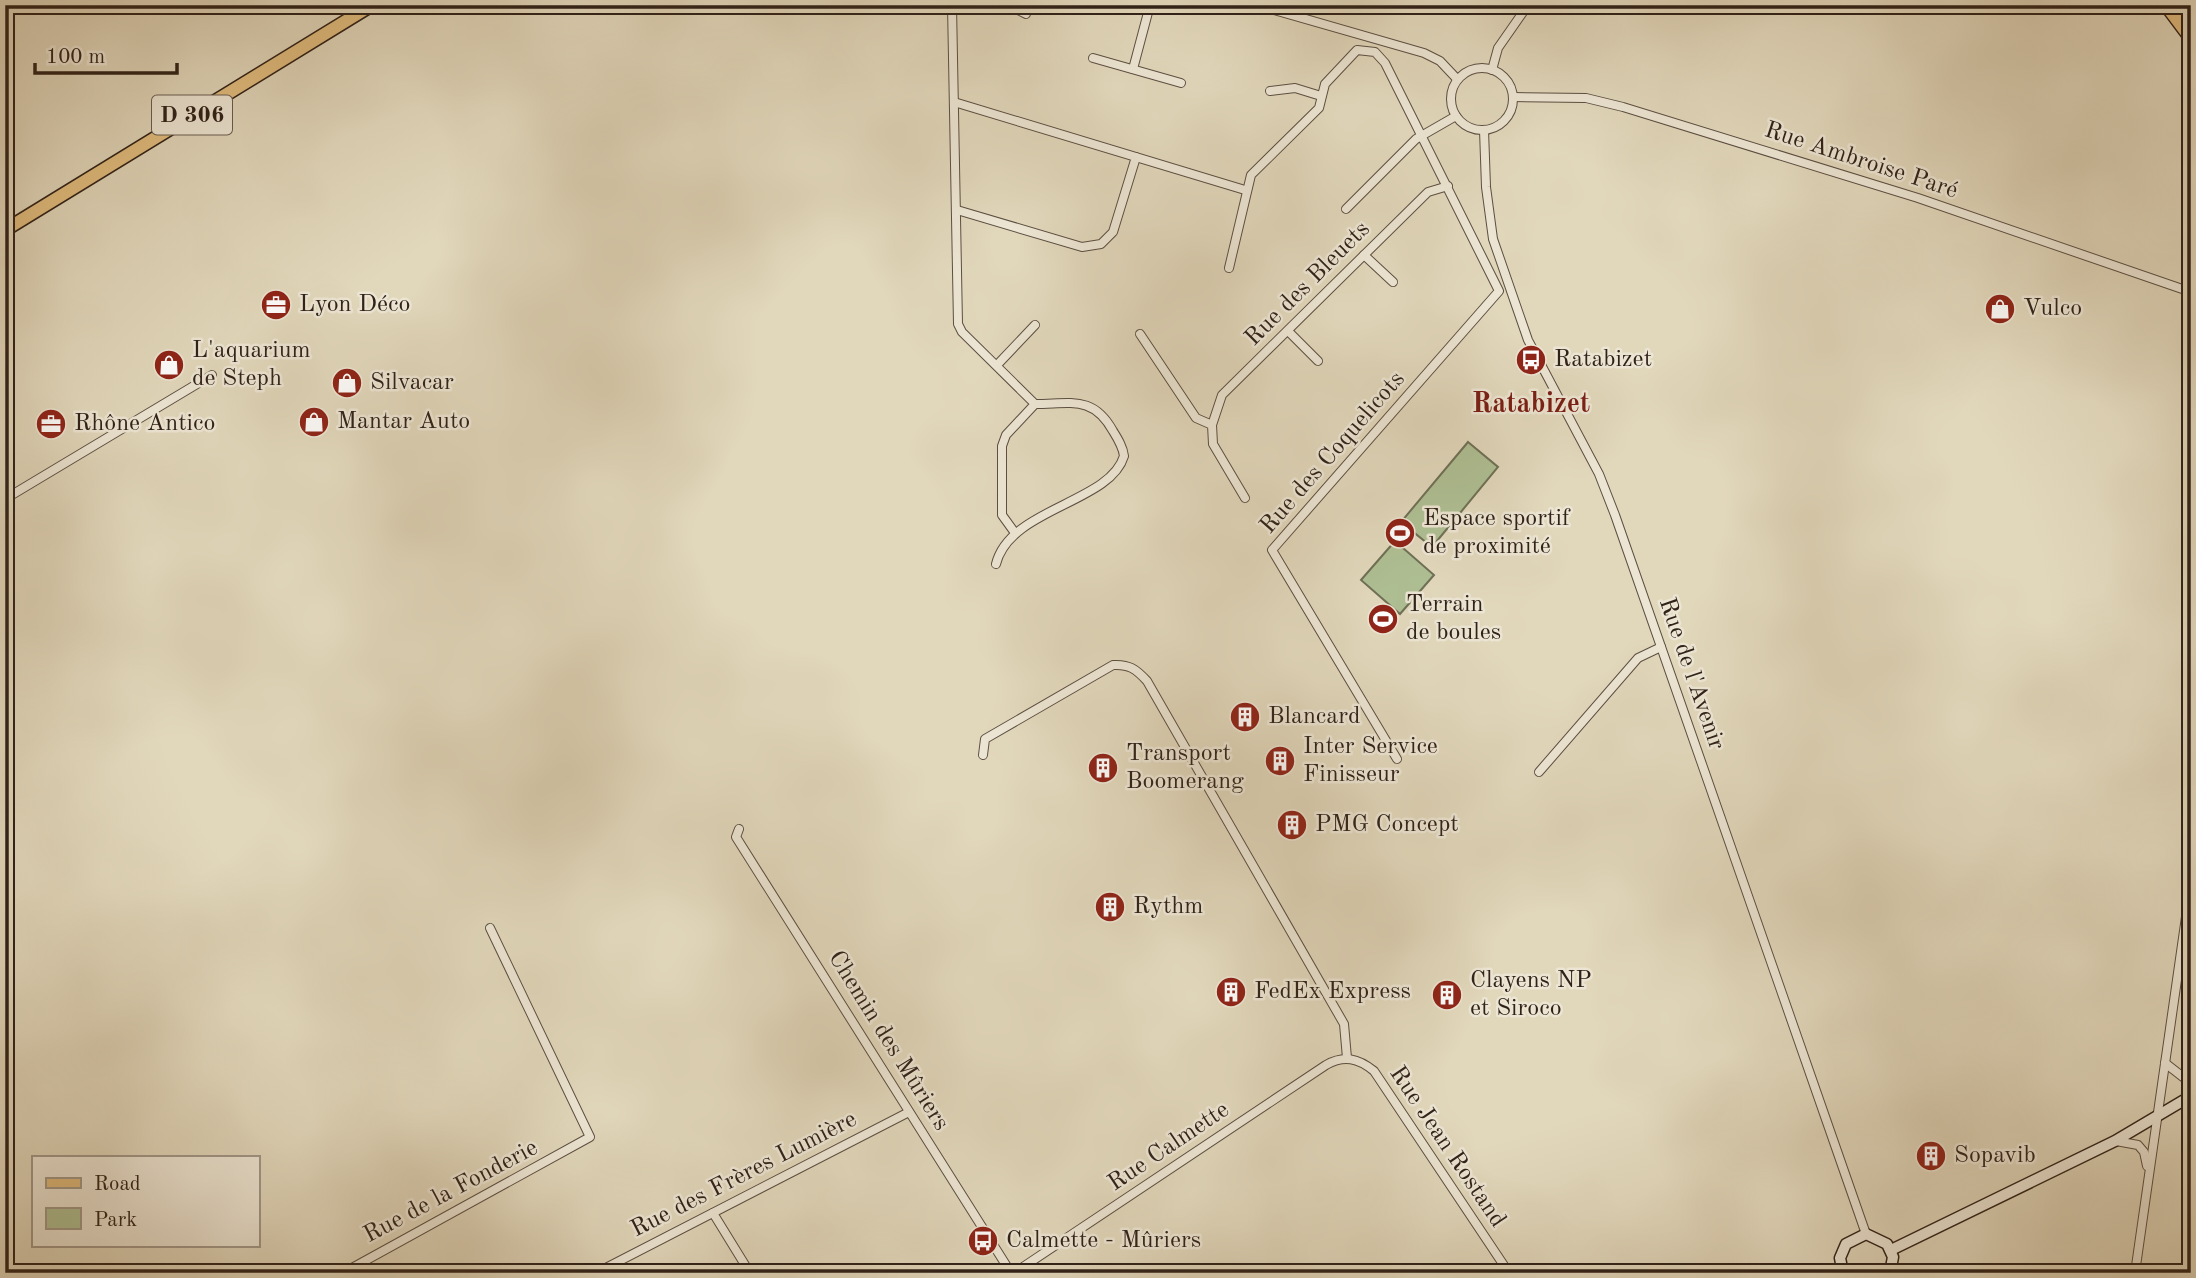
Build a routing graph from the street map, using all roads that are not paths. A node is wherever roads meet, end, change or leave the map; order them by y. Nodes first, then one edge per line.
1 (372, 5) edge
2 (952, 5) edge
3 (1008, 5) edge
4 (1150, 5) edge
5 (1257, 5) edge
6 (1528, 5) edge
7 (2168, 5) edge
8 (1026, 14) dead end
9 (2191, 37) edge
10 (1093, 58) dead end
11 (1133, 69) junction
12 (1492, 70) junction
13 (1457, 79) junction
14 (1181, 83) dead end
15 (1270, 91) dead end
16 (1321, 96) junction
17 (1513, 97) junction
18 (954, 102) junction
19 (1457, 116) junction
20 (1484, 130) junction
21 (1422, 135) junction
22 (1136, 157) junction
23 (1448, 186) junction
24 (1245, 190) junction
25 (1346, 209) dead end
26 (957, 210) junction
27 (8, 226) edge
28 (1364, 255) junction
29 (1229, 268) dead end
30 (1393, 282) dead end
31 (2191, 292) edge
32 (1035, 325) dead end
33 (1288, 331) junction
34 (1140, 334) dead end
35 (1318, 360) dead end
36 (997, 365) junction
37 (212, 376) dead end
38 (1035, 404) junction
39 (1212, 425) junction
40 (1245, 498) dead end
41 (5, 499) edge
42 (1015, 533) junction
43 (996, 564) dead end
44 (1661, 647) junction
45 (983, 755) dead end
46 (1397, 759) dead end
47 (1539, 772) dead end
48 (738, 829) dead end
49 (2191, 882) edge
50 (489, 928) dead end
51 (1347, 1058) junction
52 (2165, 1063) junction
53 (2191, 1078) edge
54 (2191, 1096) edge
55 (909, 1112) junction
56 (2157, 1118) junction
57 (2115, 1141) junction
58 (2147, 1176) junction
59 (713, 1213) junction
60 (1866, 1234) junction
61 (1891, 1250) junction
62 (343, 1273) edge
63 (596, 1273) edge
64 (750, 1273) edge
65 (1013, 1273) edge
66 (1509, 1273) edge
67 (1843, 1273) edge
68 (1890, 1273) edge
69 (2134, 1273) edge

1 - 27 main road, D 306
2 - 18 street
3 - 8 street
4 - 11 street
5 - 13 street
6 - 12 street
7 - 9 highway
10 - 11 street
11 - 14 street
12 - 13 street
12 - 17 street
13 - 19 street
15 - 16 street
16 - 21 street
16 - 24 street
17 - 20 street
17 - 31 street, Rue Ambroise Paré
18 - 22 street
18 - 26 street
19 - 20 street
19 - 21 street
20 - 44 street, Rue de l'Avenir
21 - 23 street
21 - 25 street
22 - 24 street
22 - 26 street
23 - 28 street, Rue des Bleuets
23 - 46 street, Rue des Coquelicots
24 - 29 street
26 - 36 street
28 - 30 street
28 - 33 street, Rue des Bleuets
32 - 36 street
33 - 35 street
33 - 39 street, Rue des Bleuets
34 - 39 street
36 - 38 street
37 - 41 street
38 - 42 street
38 - 42 street
39 - 40 street
42 - 43 street
44 - 47 street
44 - 60 street, Rue de l'Avenir
45 - 51 street
48 - 55 street, Chemin des Mûriers
49 - 52 street
50 - 62 street, Rue de la Fonderie
51 - 65 street, Rue Calmette
51 - 66 street, Rue Jean Rostand
52 - 53 street
52 - 56 street
54 - 56 street
55 - 59 street, Rue des Frères Lumière
55 - 65 street, Chemin des Mûriers
56 - 57 street
56 - 58 street
57 - 58 street
57 - 61 street
58 - 69 street
59 - 63 street, Rue des Frères Lumière
59 - 64 street
60 - 61 street
60 - 67 street
61 - 68 street

